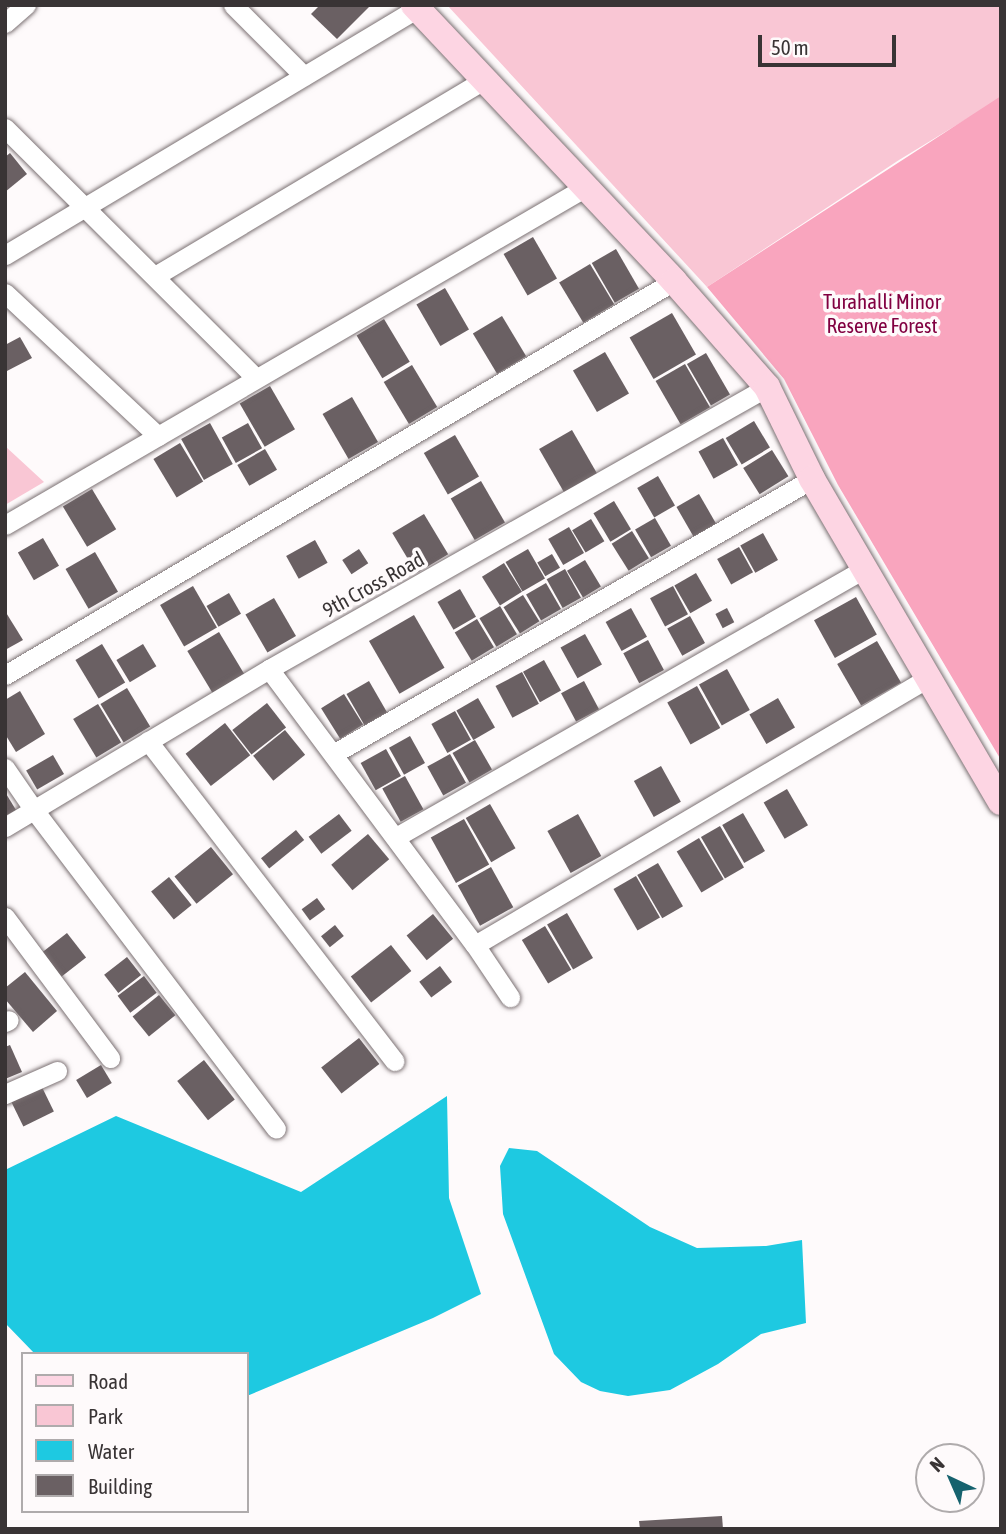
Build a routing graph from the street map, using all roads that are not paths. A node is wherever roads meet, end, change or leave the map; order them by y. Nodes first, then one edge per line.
1 (26, 5) edge
2 (233, 5) edge
3 (415, 7) edge
4 (5, 23) edge
5 (304, 76) junction
6 (485, 79) junction
7 (5, 128) edge
8 (586, 187) junction
9 (85, 206) junction
10 (5, 255) edge
11 (155, 276) junction
12 (674, 281) junction
13 (5, 293) edge
14 (256, 378) junction
15 (767, 387) junction
16 (158, 436) junction
17 (812, 479) junction
18 (5, 525) edge
19 (864, 569) junction
20 (269, 669) junction
21 (5, 675) edge
22 (928, 678) junction
23 (148, 741) junction
24 (333, 754) junction
25 (5, 768) edge
26 (1001, 802) edge
27 (34, 810) junction
28 (5, 827) edge
29 (396, 837) junction
30 (5, 917) edge
31 (475, 945) junction
32 (510, 997) dead end
33 (110, 1058) dead end
34 (394, 1061) dead end
35 (57, 1071) dead end
36 (5, 1094) edge
37 (276, 1129) dead end

1 - 4 street
2 - 5 street
3 - 5 street
3 - 6 street
5 - 9 street
6 - 8 street
6 - 11 street
7 - 9 street
8 - 12 street
8 - 14 street
9 - 10 street
9 - 11 street
11 - 14 street
12 - 15 street
12 - 21 street
13 - 16 street
14 - 16 street
15 - 17 street
15 - 20 street, 9th Cross Road
16 - 18 street
17 - 19 street
17 - 24 street
19 - 22 street
19 - 29 street
20 - 23 street, 9th Cross Road
20 - 24 street
22 - 26 street
22 - 31 street
23 - 27 street, 9th Cross Road
23 - 34 street
24 - 29 street
25 - 27 street
27 - 28 street, 9th Cross Road
27 - 37 street
29 - 31 street
30 - 33 street
31 - 32 street
35 - 36 street

